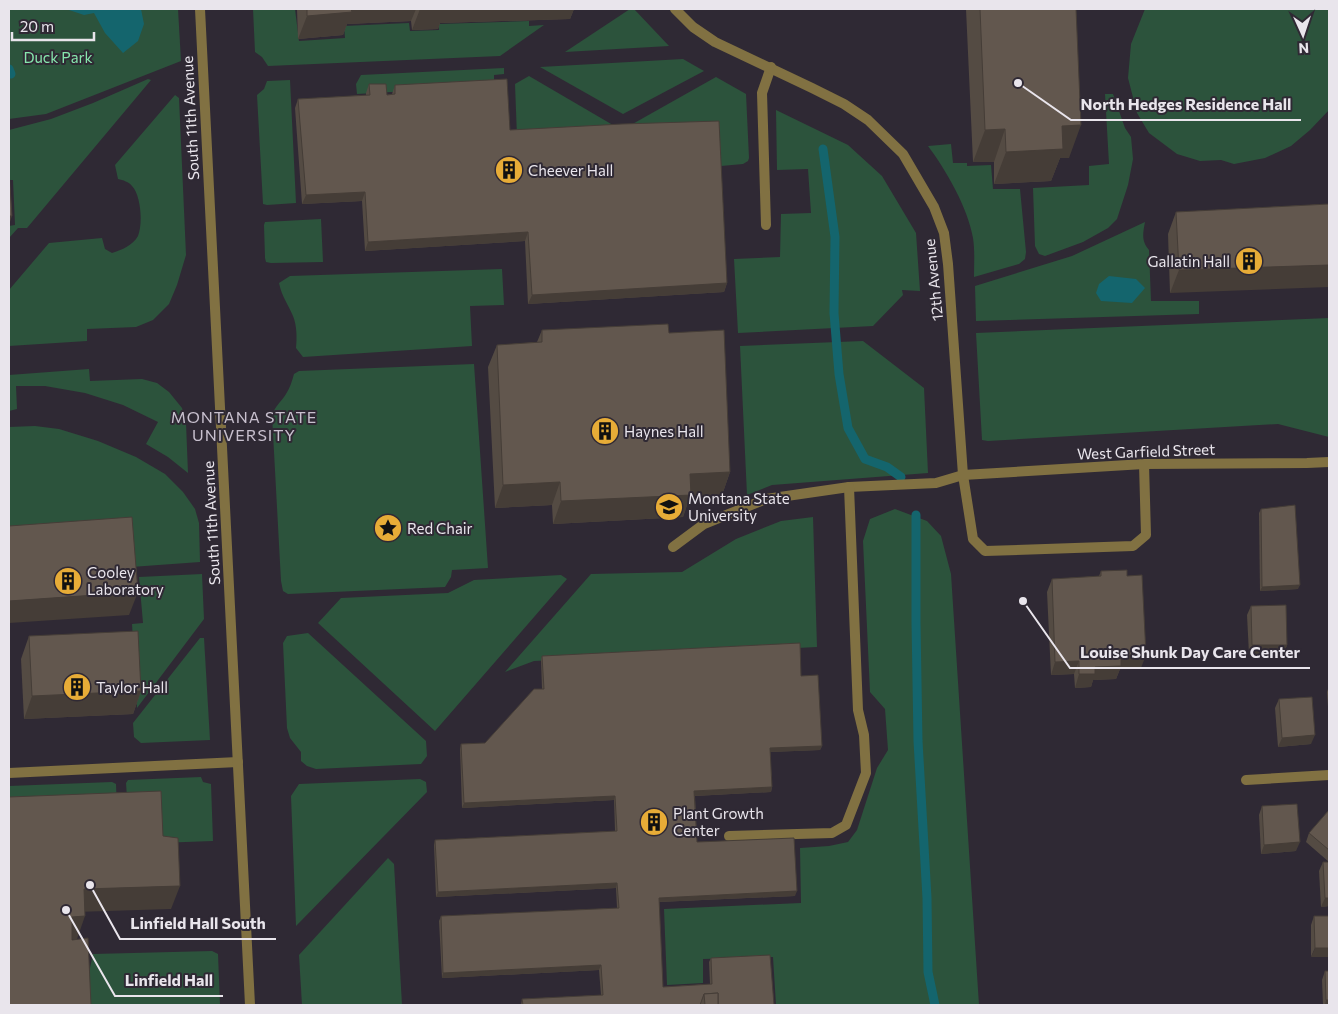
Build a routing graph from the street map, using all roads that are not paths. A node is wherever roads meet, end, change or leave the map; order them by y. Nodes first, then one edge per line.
1 (200, 9) edge
2 (675, 9) edge
3 (771, 67) junction
4 (766, 225) dead end
5 (1329, 462) edge
6 (1144, 464) junction
7 (963, 476) junction
8 (849, 487) junction
9 (673, 546) dead end
10 (238, 762) junction
11 (9, 772) edge
12 (1329, 776) edge
13 (1246, 780) dead end
14 (729, 836) dead end
15 (250, 1005) edge

1 - 10 street, South 11th Avenue
2 - 3 street, 12th Avenue
3 - 4 street
3 - 7 street, 12th Avenue
5 - 6 street, West Garfield Street
6 - 7 street, West Garfield Street
6 - 7 street, 12th Avenue
7 - 8 street, West Garfield Street
8 - 9 street, West Garfield Street
8 - 14 street
10 - 11 street
10 - 15 street, South 11th Avenue
12 - 13 street

